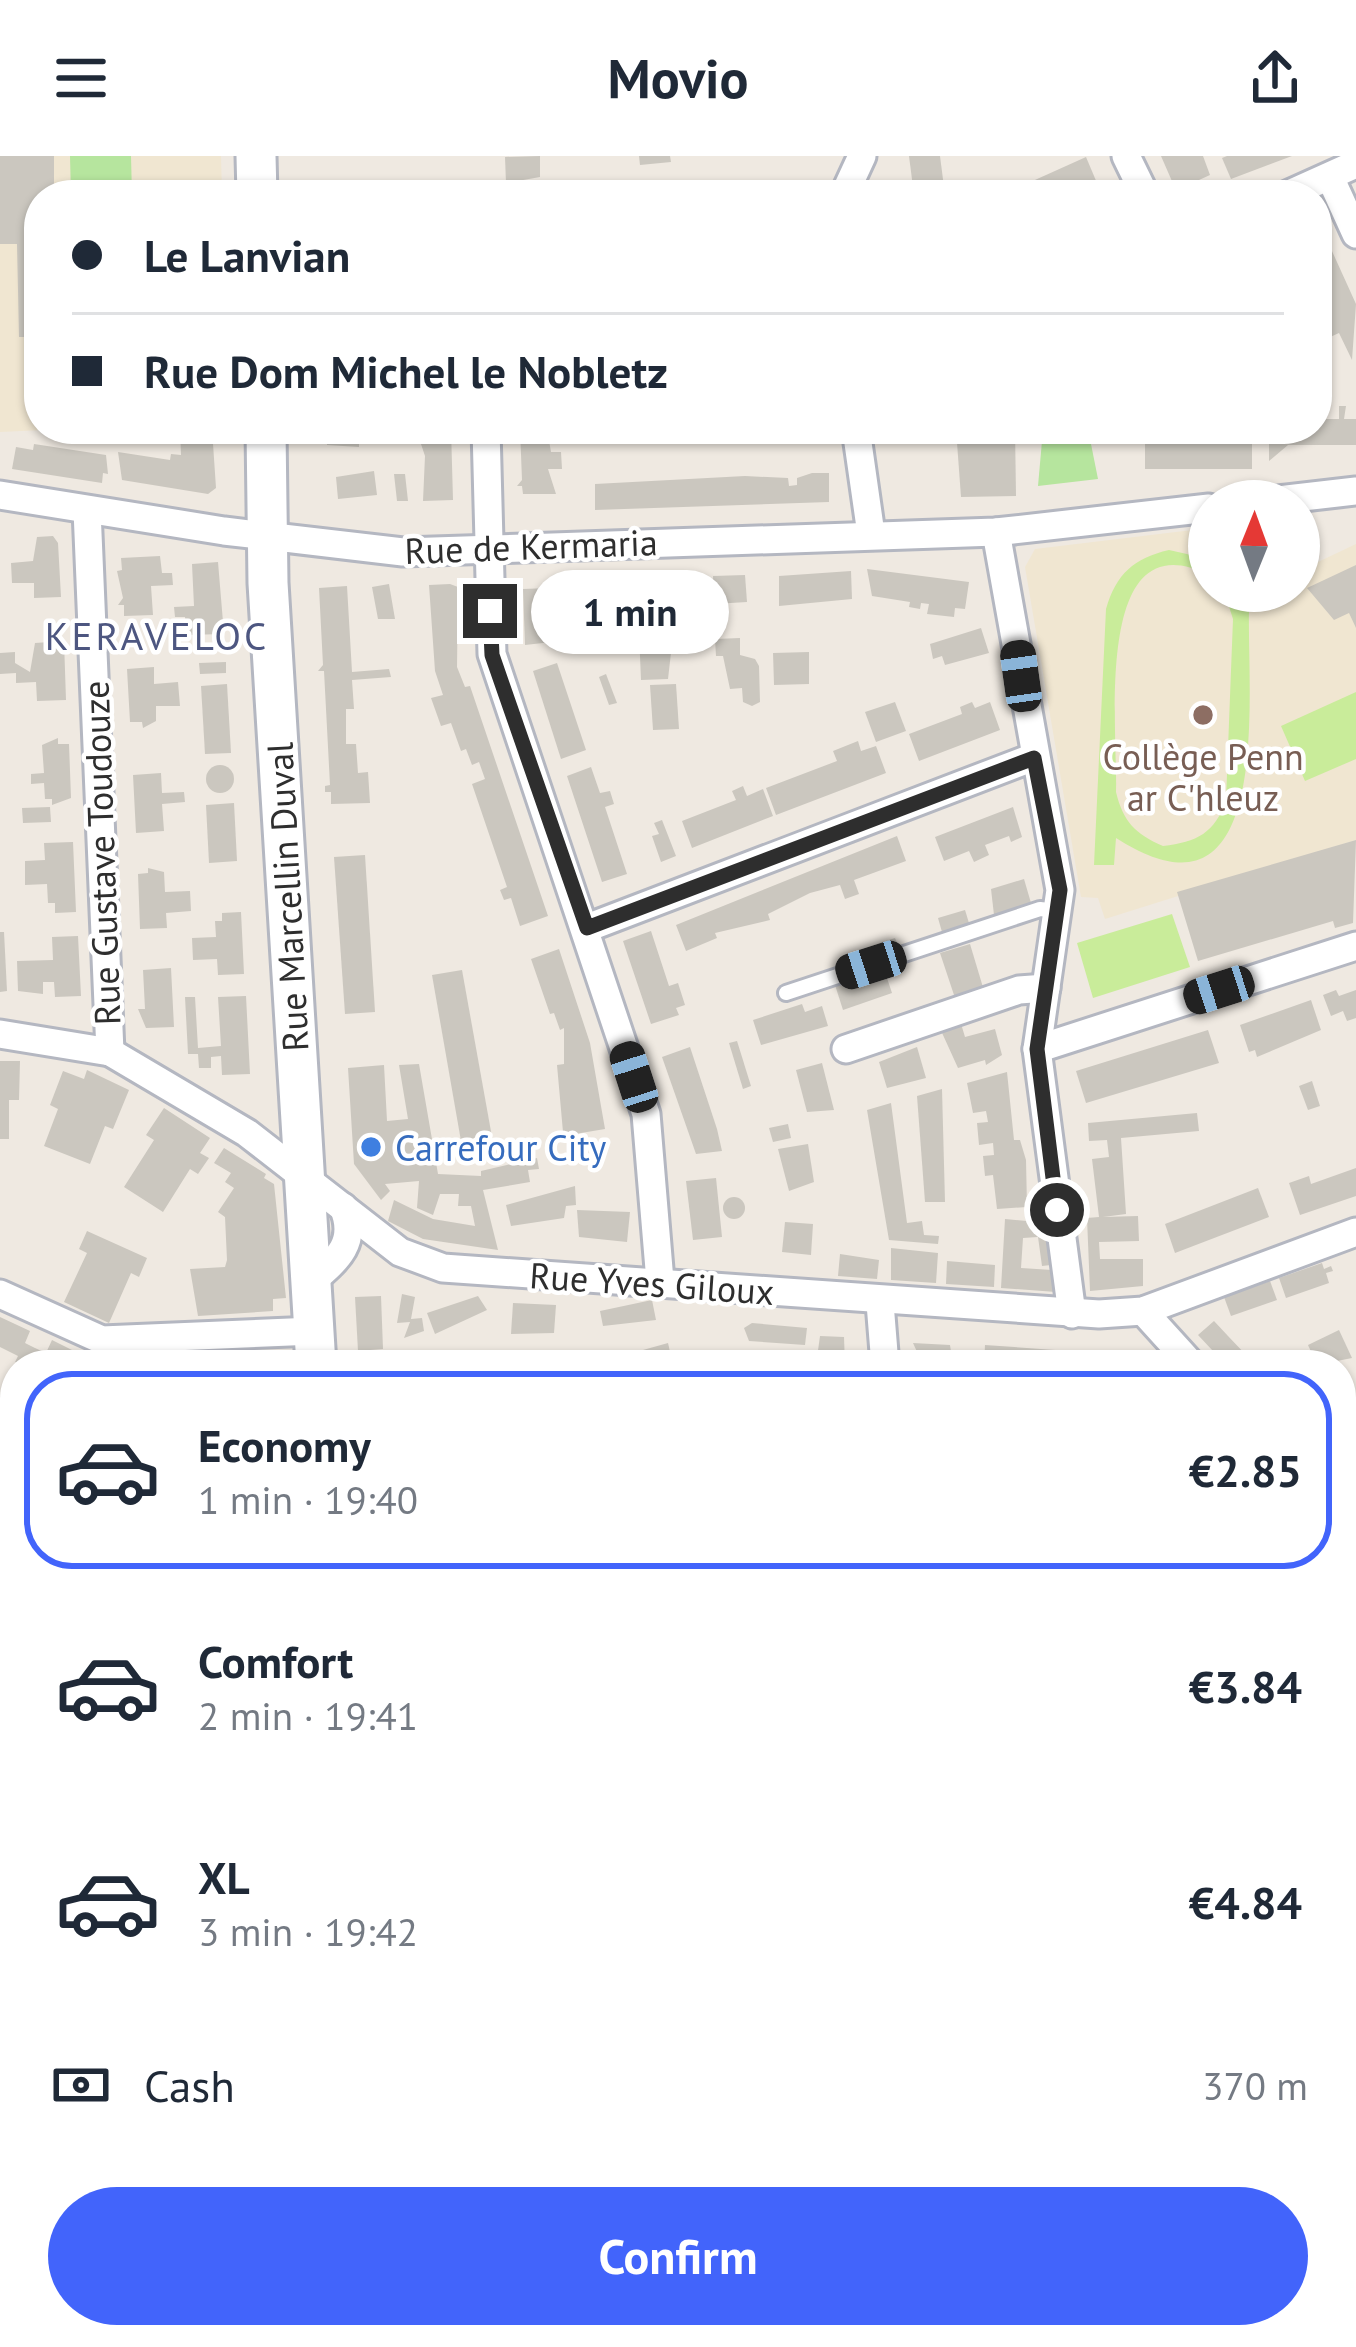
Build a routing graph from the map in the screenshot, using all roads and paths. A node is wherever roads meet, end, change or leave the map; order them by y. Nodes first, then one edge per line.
1 (1343, 170) edge
2 (1356, 234) edge
3 (266, 444) edge
4 (487, 444) edge
5 (858, 444) edge
6 (1356, 490) edge
7 (1320, 494) edge
8 (0, 495) edge
9 (87, 509) junction
10 (1188, 510) edge
11 (996, 532) junction
12 (871, 534) junction
13 (268, 536) junction
14 (489, 550) junction
15 (1034, 758) junction
16 (1057, 911) junction
17 (587, 928) junction
18 (1356, 946) edge
19 (1046, 988) junction
20 (786, 993) dead end
21 (0, 1034) edge
22 (845, 1049) dead end
23 (1037, 1049) junction
24 (110, 1052) junction
25 (306, 1177) junction
26 (343, 1207) junction
27 (1356, 1232) edge
28 (400, 1252) junction
29 (326, 1269) junction
30 (660, 1281) junction
31 (0, 1294) edge
32 (880, 1303) junction
33 (1143, 1311) junction
34 (1072, 1314) junction
35 (315, 1348) edge
36 (118, 1350) edge
37 (238, 1350) edge
38 (883, 1350) edge
39 (1178, 1350) edge

1 - 2 street
3 - 13 main road, Rue Marcellin Duval
4 - 14 street
5 - 12 street
6 - 7 street
8 - 9 street, Rue de Kermaria
9 - 13 street, Rue de Kermaria
9 - 24 street, Rue Gustave Toudouze
10 - 11 street, Rue de Kermaria
11 - 12 street, Rue de Kermaria
11 - 15 street
12 - 14 street, Rue de Kermaria
13 - 14 street, Rue de Kermaria
13 - 25 main road, Rue Marcellin Duval
14 - 17 street
15 - 16 street
15 - 17 street
16 - 19 street
16 - 20 lane
17 - 30 street
18 - 23 street
19 - 22 street
19 - 23 street
21 - 24 street, Rue Yves Giloux
23 - 34 street
24 - 25 street, Rue Yves Giloux
25 - 26 street, Rue Yves Giloux
25 - 29 main road, Rue Marcellin Duval
26 - 28 street, Rue Yves Giloux
26 - 29 street
27 - 33 street, Rue Yves Giloux
28 - 29 street
28 - 30 street, Rue Yves Giloux
29 - 35 main road, Rue Marcellin Duval
30 - 32 street, Rue Yves Giloux
31 - 36 street
32 - 34 street, Rue Yves Giloux
32 - 38 street
33 - 34 street, Rue Yves Giloux
33 - 39 street
35 - 37 street

